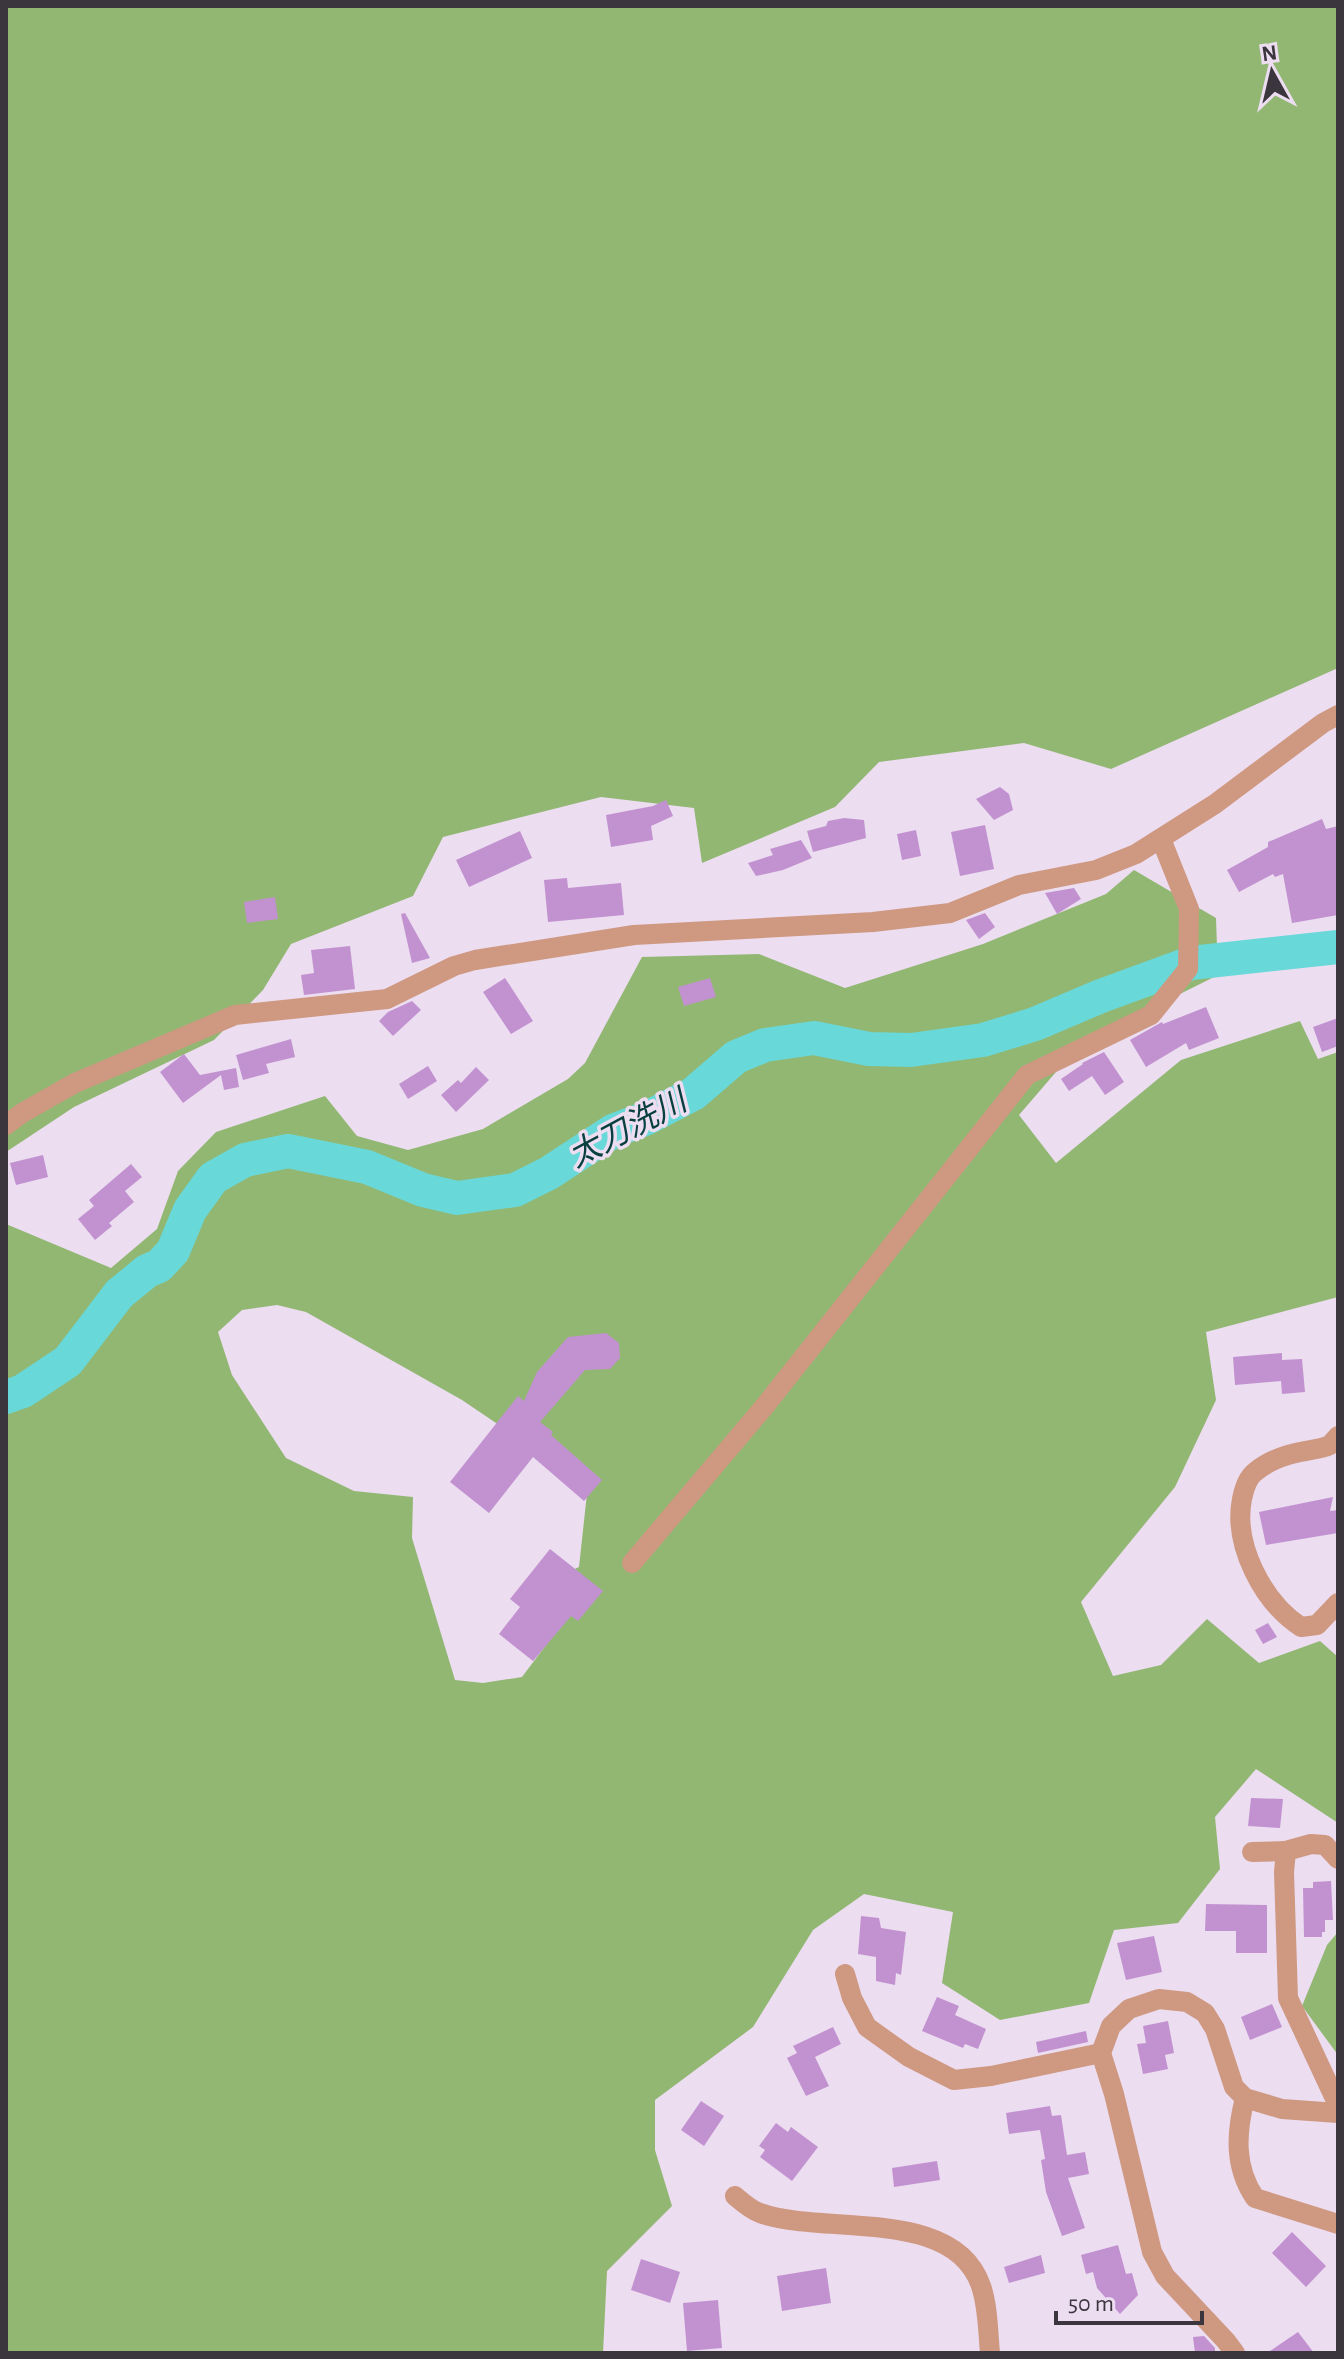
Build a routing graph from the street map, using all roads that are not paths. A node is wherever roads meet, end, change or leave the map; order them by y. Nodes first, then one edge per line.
1 (1338, 715) edge
2 (1161, 839) junction
3 (6, 1125) edge
4 (1338, 1436) edge
5 (632, 1563) dead end
6 (1338, 1603) edge
7 (1286, 1851) junction
8 (1252, 1852) dead end
9 (1338, 1859) edge
10 (845, 1974) dead end
11 (1101, 2053) junction
12 (1245, 2098) junction
13 (1338, 2105) edge
14 (1338, 2113) edge
15 (735, 2196) dead end
16 (1338, 2224) edge
17 (990, 2353) edge
18 (1235, 2353) edge

1 - 2 street
2 - 3 street
2 - 5 street
4 - 6 street
7 - 8 street
7 - 9 street
7 - 13 street
10 - 11 street
11 - 12 street
11 - 18 street
12 - 14 street
12 - 16 street
15 - 17 street

